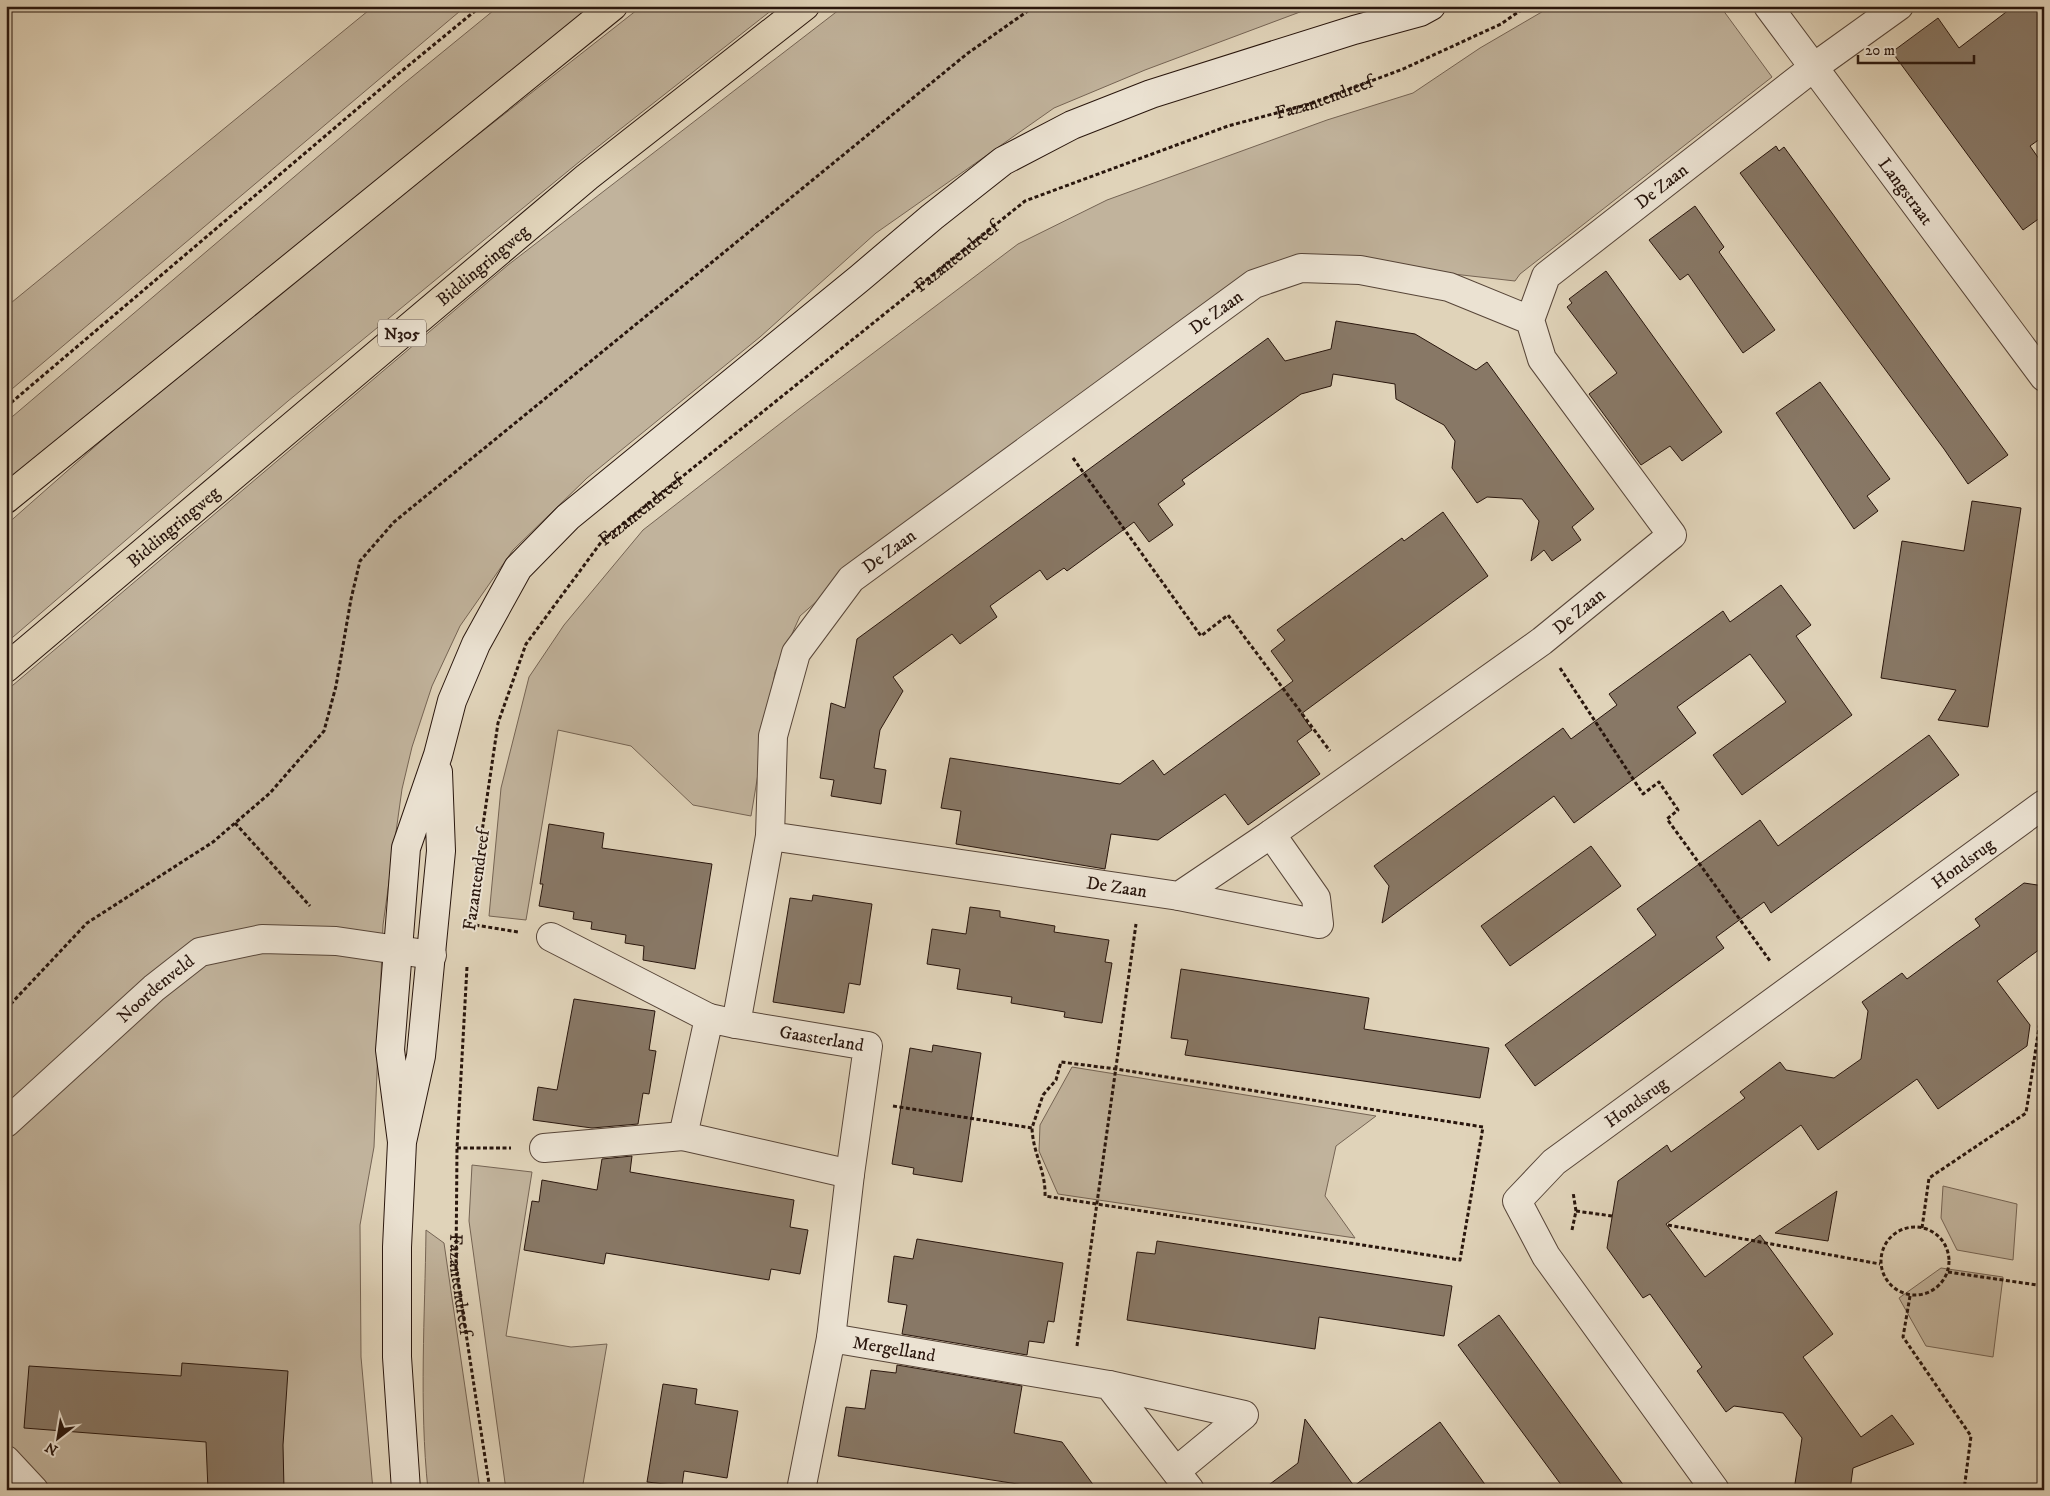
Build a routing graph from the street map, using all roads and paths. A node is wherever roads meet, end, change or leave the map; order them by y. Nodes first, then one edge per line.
1 (482, 6) edge
2 (613, 6) edge
3 (805, 6) edge
4 (1035, 6) edge
5 (1379, 6) edge
6 (1431, 6) edge
7 (1527, 6) edge
8 (1768, 6) edge
9 (1899, 6) edge
10 (1354, 30) junction
11 (1814, 67) junction
12 (1530, 320) junction
13 (2044, 377) edge
14 (6, 407) edge
15 (1053, 431) junction
16 (6, 499) edge
17 (1542, 641) junction
18 (6, 668) edge
19 (438, 755) junction
20 (1350, 778) junction
21 (2044, 804) edge
22 (235, 823) junction
23 (1271, 834) junction
24 (770, 836) junction
25 (441, 851) junction
26 (479, 856) junction
27 (1141, 891) junction
28 (473, 895) dead end
29 (1179, 896) junction
30 (315, 912) dead end
31 (470, 914) dead end
32 (469, 924) junction
33 (468, 934) dead end
34 (551, 938) joint
35 (398, 950) junction
36 (432, 955) junction
37 (467, 963) dead end
38 (1790, 989) junction
39 (2044, 994) edge
40 (6, 1010) edge
41 (709, 1018) junction
42 (736, 1024) junction
43 (1116, 1069) junction
44 (860, 1101) junction
45 (6, 1123) edge
46 (1032, 1128) junction
47 (682, 1136) junction
48 (402, 1142) junction
49 (457, 1148) junction
50 (544, 1148) joint
51 (1554, 1162) junction
52 (850, 1174) junction
53 (1097, 1206) junction
54 (1576, 1211) junction
55 (1612, 1216) dead end
56 (1668, 1225) dead end
57 (1922, 1228) junction
58 (1546, 1256) junction
59 (1880, 1264) junction
60 (1948, 1272) junction
61 (2044, 1286) edge
62 (1910, 1296) junction
63 (831, 1338) junction
64 (1073, 1379) junction
65 (1109, 1385) junction
66 (6, 1460) edge
67 (1183, 1480) edge
68 (34, 1490) edge
69 (406, 1490) edge
70 (490, 1490) edge
71 (801, 1490) edge
72 (1715, 1490) edge
73 (1964, 1490) edge

1 - 14 path
2 - 16 main road
3 - 18 main road, Biddingringweg / N305
4 - 22 path
5 - 10 street, Fazantendreef
6 - 10 street, Fazantendreef
7 - 26 path, Fazantendreef
8 - 11 street, Langstraat
9 - 11 street, De Zaan
10 - 19 street, Fazantendreef
11 - 12 street, De Zaan
11 - 13 street, Langstraat
12 - 15 street, De Zaan
12 - 17 street, De Zaan
15 - 20 path
15 - 24 street, De Zaan
17 - 20 street, De Zaan
17 - 38 path
19 - 25 street, Fazantendreef
19 - 35 street, Fazantendreef
20 - 23 street, De Zaan
21 - 38 street, Hondsrug
22 - 30 path
22 - 40 path
23 - 29 street, De Zaan
23 - 29 street, De Zaan
24 - 27 street, De Zaan
24 - 42 street
25 - 26 path
25 - 36 street, Fazantendreef
26 - 28 path, Fazantendreef
27 - 29 street, De Zaan
27 - 43 path
31 - 32 path, Fazantendreef
32 - 33 path, Fazantendreef
32 - 34 path
34 - 41 street, Gaasterland
35 - 36 street, Noordenveld
35 - 45 street, Noordenveld
35 - 48 street, Fazantendreef
36 - 48 street, Fazantendreef
37 - 49 path, Fazantendreef
38 - 51 street, Hondsrug
39 - 57 path
41 - 42 street, Gaasterland
41 - 47 street
42 - 44 street, Gaasterland
43 - 46 path
43 - 53 path
43 - 53 path
44 - 46 path
44 - 52 street, Gaasterland
46 - 53 path
47 - 50 street
47 - 52 street
48 - 69 street, Fazantendreef
49 - 50 path
49 - 70 path, Fazantendreef
51 - 54 path
51 - 58 street, Hondsrug
52 - 63 street, Gaasterland
53 - 64 path
54 - 55 path
54 - 58 path
56 - 59 path
57 - 59 path
57 - 60 path
58 - 72 street, Hondsrug
59 - 62 path
60 - 61 path
60 - 62 path
62 - 73 path
63 - 64 street, Mergelland
63 - 71 street, Mergelland
64 - 65 street, Mergelland
65 - 67 street, Mergelland
65 - 67 street, Mergelland
66 - 68 street

